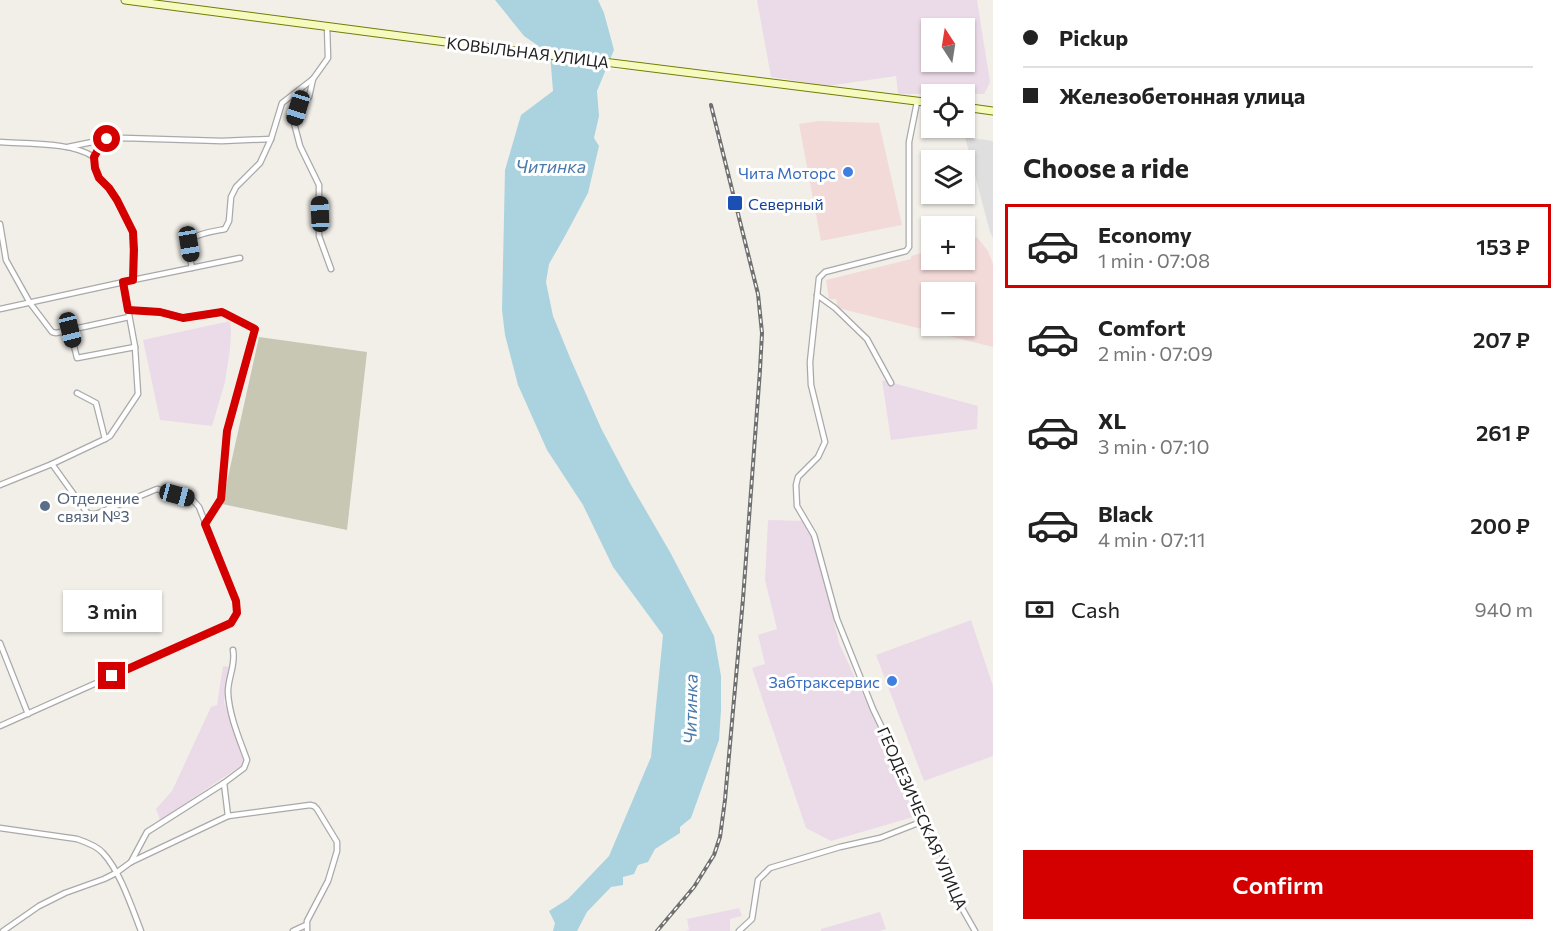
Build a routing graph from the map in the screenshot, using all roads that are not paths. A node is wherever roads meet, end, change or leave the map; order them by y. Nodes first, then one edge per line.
1 (125, 0) edge
2 (327, 26) junction
3 (313, 79) junction
4 (917, 102) junction
5 (921, 102) edge
6 (975, 109) edge
7 (993, 111) edge
8 (118, 138) junction
9 (272, 139) junction
10 (0, 141) edge
11 (68, 147) junction
12 (94, 157) junction
13 (0, 224) edge
14 (240, 258) dead end
15 (192, 268) junction
16 (331, 269) dead end
17 (133, 280) junction
18 (123, 282) junction
19 (817, 295) junction
20 (30, 303) junction
21 (0, 309) edge
22 (128, 310) junction
23 (129, 317) junction
24 (70, 330) junction
25 (135, 347) junction
26 (891, 383) dead end
27 (77, 393) dead end
28 (105, 439) junction
29 (52, 464) junction
30 (0, 485) edge
31 (205, 524) junction
32 (0, 644) edge
33 (233, 650) dead end
34 (28, 714) junction
35 (0, 726) edge
36 (224, 783) junction
37 (228, 816) junction
38 (926, 820) junction
39 (0, 828) edge
40 (131, 862) junction
41 (116, 873) junction
42 (306, 925) junction
43 (3, 931) edge
44 (141, 931) edge
45 (293, 931) edge
46 (307, 931) edge
47 (739, 931) edge
48 (975, 931) edge

1 - 2 main road, КОВЫЛЬНАЯ УЛИЦА
2 - 3 street
2 - 4 main road, КОВЫЛЬНАЯ УЛИЦА
3 - 9 street
3 - 16 street
4 - 5 main road, КОВЫЛЬНАЯ УЛИЦА
4 - 19 street
6 - 7 main road
8 - 9 street
8 - 11 street
8 - 12 street
9 - 15 street
10 - 11 street
11 - 12 street
12 - 17 street
13 - 20 street
14 - 15 street
15 - 17 street
17 - 18 street
18 - 20 street
18 - 22 street
19 - 26 street
19 - 38 street, ГЕОДЕЗИЧЕСКАЯ УЛИЦА
20 - 21 street
20 - 24 street
22 - 23 street
22 - 31 street
23 - 24 street
23 - 25 street
24 - 25 street
25 - 28 street
27 - 28 street
28 - 29 street
29 - 30 street
29 - 31 street
31 - 34 street
32 - 34 street
33 - 36 street
34 - 35 street
36 - 37 street
36 - 40 street
37 - 40 street
37 - 42 street
38 - 47 street
38 - 48 street, ГЕОДЕЗИЧЕСКАЯ УЛИЦА
39 - 41 street
40 - 41 street
41 - 43 street
41 - 44 street
42 - 45 street
42 - 46 street

